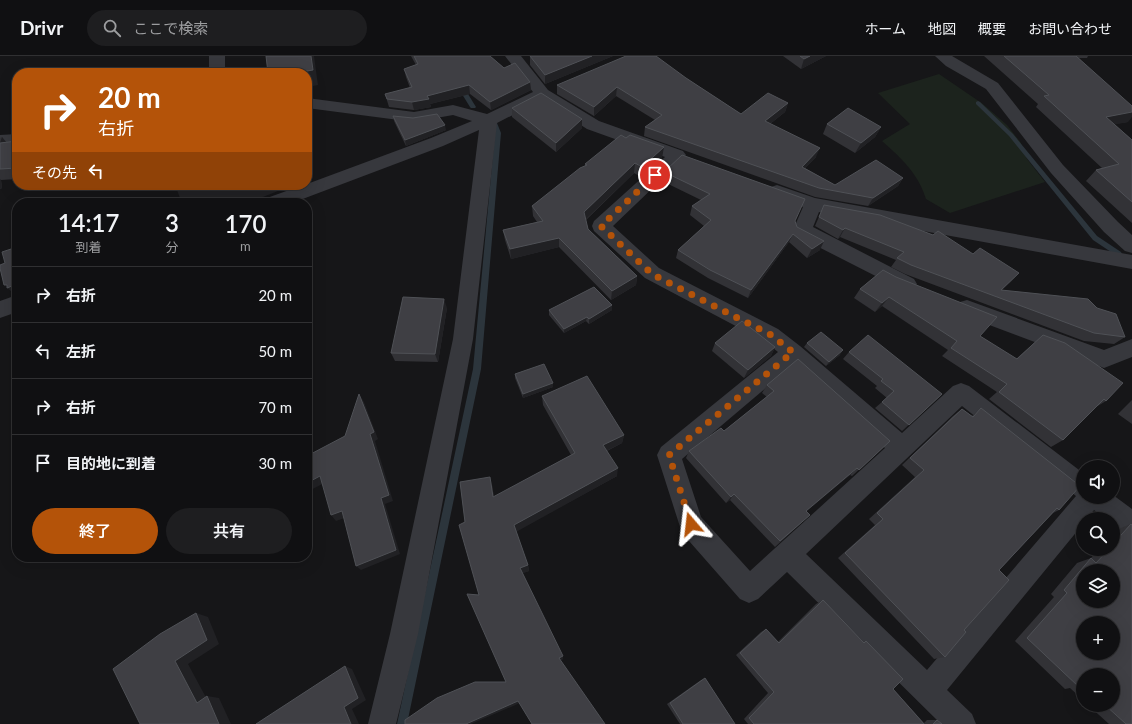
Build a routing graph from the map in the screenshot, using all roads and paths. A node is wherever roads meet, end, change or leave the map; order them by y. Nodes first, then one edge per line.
1 (217, 56) edge
2 (513, 56) edge
3 (943, 56) edge
4 (217, 68) edge
5 (550, 90) junction
6 (312, 104) edge
7 (490, 120) junction
8 (12, 140) edge
9 (0, 141) edge
10 (762, 186) edge
11 (312, 188) edge
12 (308, 190) edge
13 (286, 198) edge
14 (813, 204) junction
15 (1132, 246) edge
16 (1132, 262) edge
17 (927, 292) edge
18 (949, 301) edge
19 (12, 305) edge
20 (0, 310) edge
21 (1132, 348) edge
22 (793, 352) junction
23 (902, 448) junction
24 (1076, 482) edge
25 (1084, 504) edge
26 (1105, 504) edge
27 (1132, 524) edge
28 (787, 554) junction
29 (928, 691) junction
30 (382, 724) edge
31 (962, 724) edge

1 - 4 street
2 - 5 street
3 - 15 street
5 - 7 street
5 - 22 street
6 - 7 street
7 - 11 street
7 - 30 street
8 - 9 street
10 - 14 street
12 - 13 street
14 - 16 street
14 - 17 street
18 - 21 street
19 - 20 street
22 - 23 street
22 - 28 street
23 - 24 street
23 - 28 street
25 - 29 street
26 - 27 street
28 - 29 street
29 - 31 street

